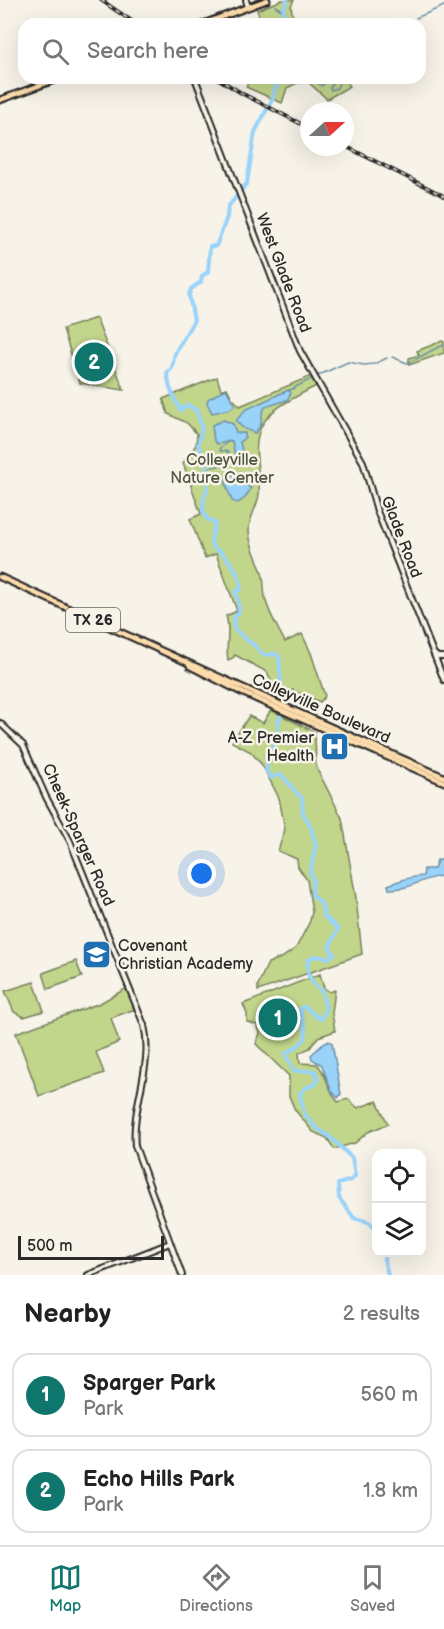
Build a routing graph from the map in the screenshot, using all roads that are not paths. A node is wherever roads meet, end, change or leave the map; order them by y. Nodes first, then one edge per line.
1 (246, 0) edge
2 (267, 0) edge
3 (248, 7) junction
4 (219, 18) edge
5 (44, 84) edge
6 (197, 84) edge
7 (0, 100) edge
8 (366, 468) joint
9 (0, 577) edge
10 (432, 652) junction
11 (444, 657) edge
12 (229, 673) dead end
13 (210, 675) junction
14 (222, 678) junction
15 (444, 680) edge
16 (230, 684) junction
17 (0, 723) edge
18 (437, 776) junction
19 (444, 777) edge
20 (444, 782) edge
21 (170, 1243) junction
22 (87, 1275) edge
23 (182, 1275) edge

1 - 3 main road
2 - 3 main road
3 - 4 main road
5 - 7 main road
6 - 8 main road, West Glade Road
8 - 10 main road, Glade Road
9 - 13 main road, Colleyville Boulevard / TX 26
10 - 11 main road
10 - 15 main road, Glade Road
12 - 14 main road
13 - 14 main road, Colleyville Boulevard / TX 26
13 - 16 main road, Colleyville Boulevard / TX 26
14 - 16 main road, Colleyville Boulevard / TX 26
16 - 18 main road, Colleyville Boulevard / TX 26
17 - 21 main road, Cheek-Sparger Road
18 - 19 main road, Colleyville Boulevard / TX 26
18 - 20 main road, Colleyville Boulevard / TX 26
21 - 22 main road
21 - 23 main road, Cheek-Sparger Road

